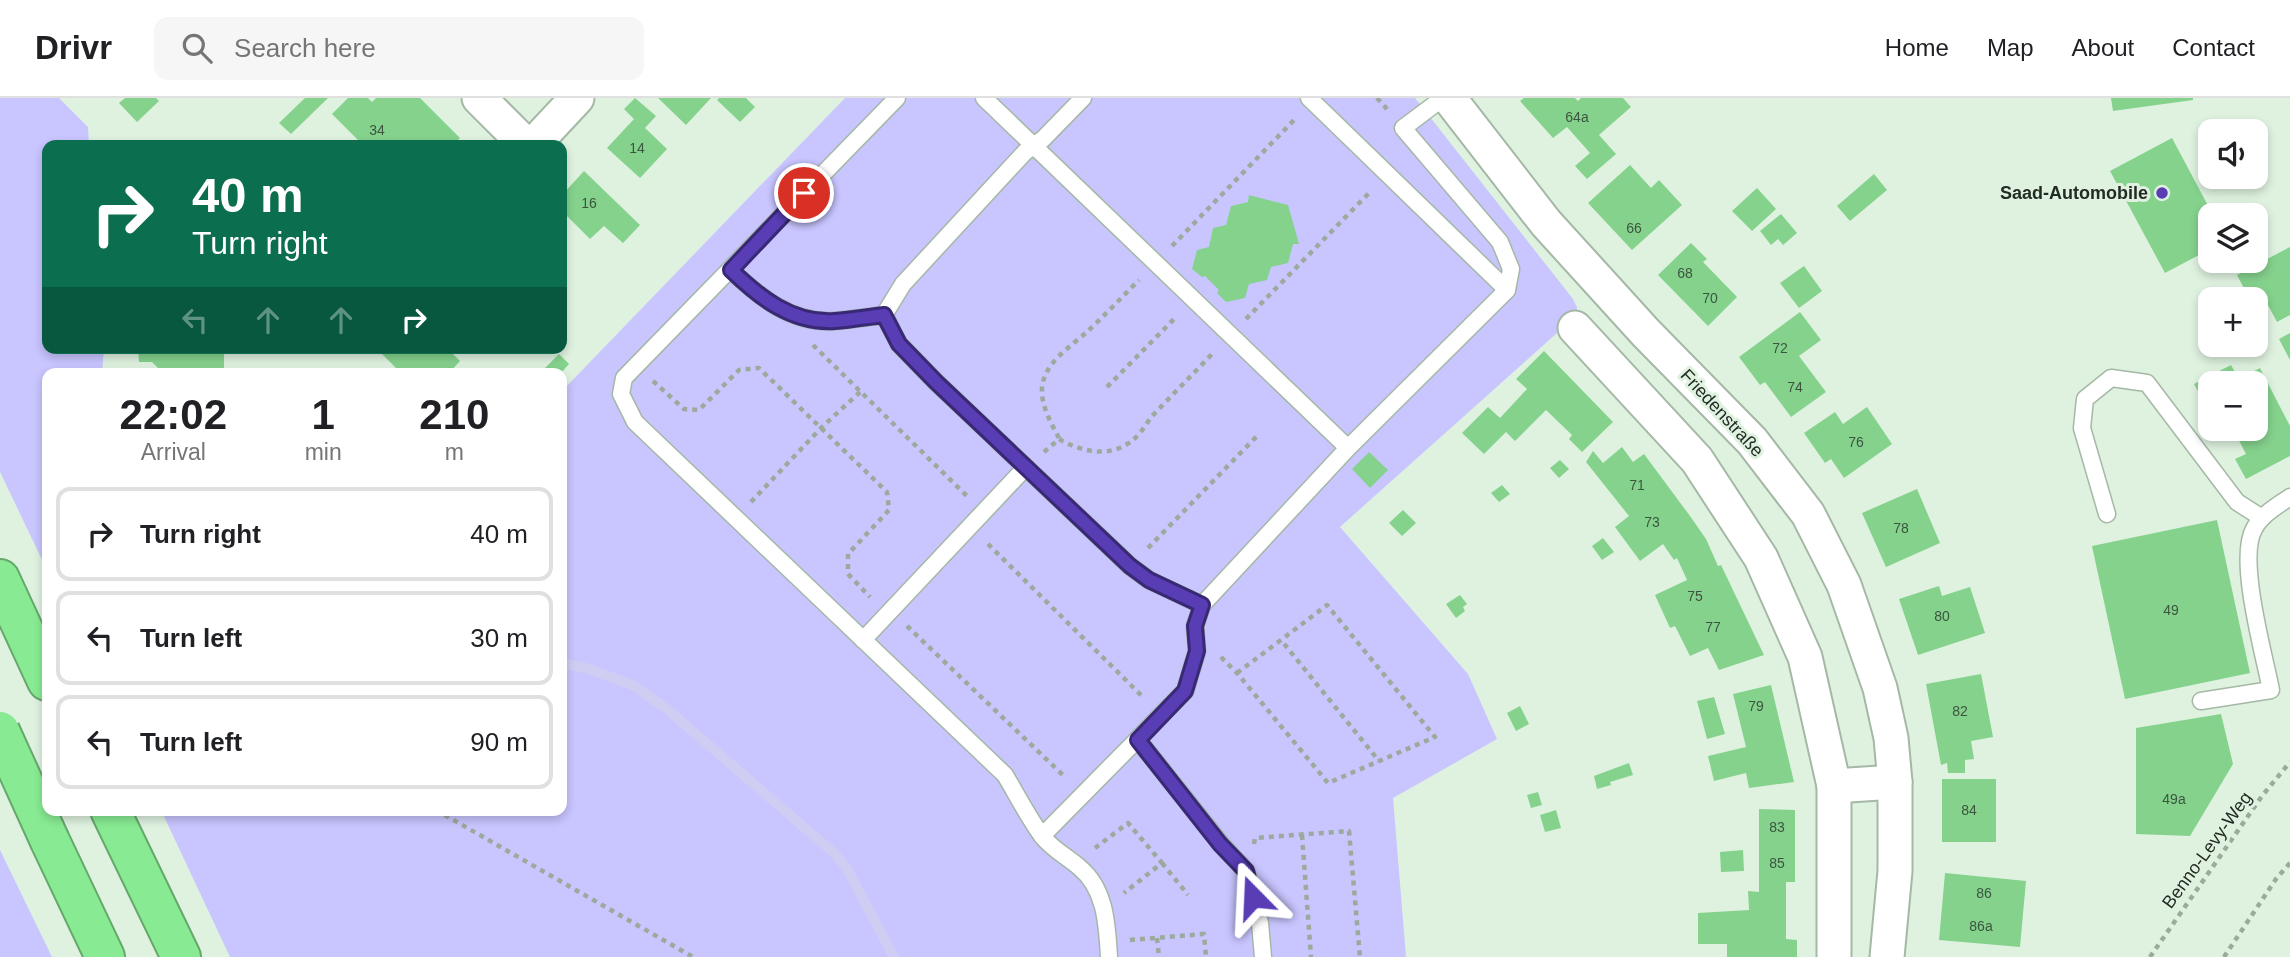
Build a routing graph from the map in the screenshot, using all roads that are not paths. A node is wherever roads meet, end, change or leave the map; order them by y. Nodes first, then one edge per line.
1 (479, 98) edge
2 (577, 98) edge
3 (897, 98) edge
4 (984, 98) edge
5 (1083, 98) edge
6 (1310, 98) edge
7 (1443, 98) edge
8 (1450, 98) edge
9 (521, 140) edge
10 (538, 140) edge
11 (1034, 146) junction
12 (731, 270) junction
13 (1507, 290) junction
14 (884, 315) junction
15 (1575, 328) dead end
16 (1348, 448) junction
17 (1025, 468) junction
18 (2290, 497) edge
19 (2107, 514) dead end
20 (2262, 518) junction
21 (0, 579) edge
22 (1202, 605) junction
23 (863, 640) junction
24 (42, 670) edge
25 (2201, 701) dead end
26 (0, 731) edge
27 (1138, 740) junction
28 (1895, 782) junction
29 (1834, 786) junction
30 (113, 816) edge
31 (1042, 836) junction
32 (1109, 950) edge
33 (105, 957) edge
34 (181, 957) edge
35 (1263, 957) edge
36 (1834, 957) edge
37 (1887, 957) edge

1 - 9 street
2 - 10 street
3 - 12 lane
4 - 11 lane
5 - 11 lane
6 - 13 lane
7 - 13 lane
8 - 28 street, Friedenstraße
11 - 14 lane
11 - 16 lane
12 - 14 lane
12 - 23 lane
13 - 16 lane
14 - 17 lane
15 - 29 street
16 - 22 lane
17 - 22 lane
17 - 23 lane
18 - 20 lane
19 - 20 lane
20 - 25 lane
21 - 24 highway
22 - 27 lane
23 - 31 lane
26 - 33 highway, bridge
27 - 31 lane
27 - 35 lane
28 - 29 street
28 - 37 street, Friedenstraße
29 - 36 street
30 - 34 highway
31 - 32 lane

